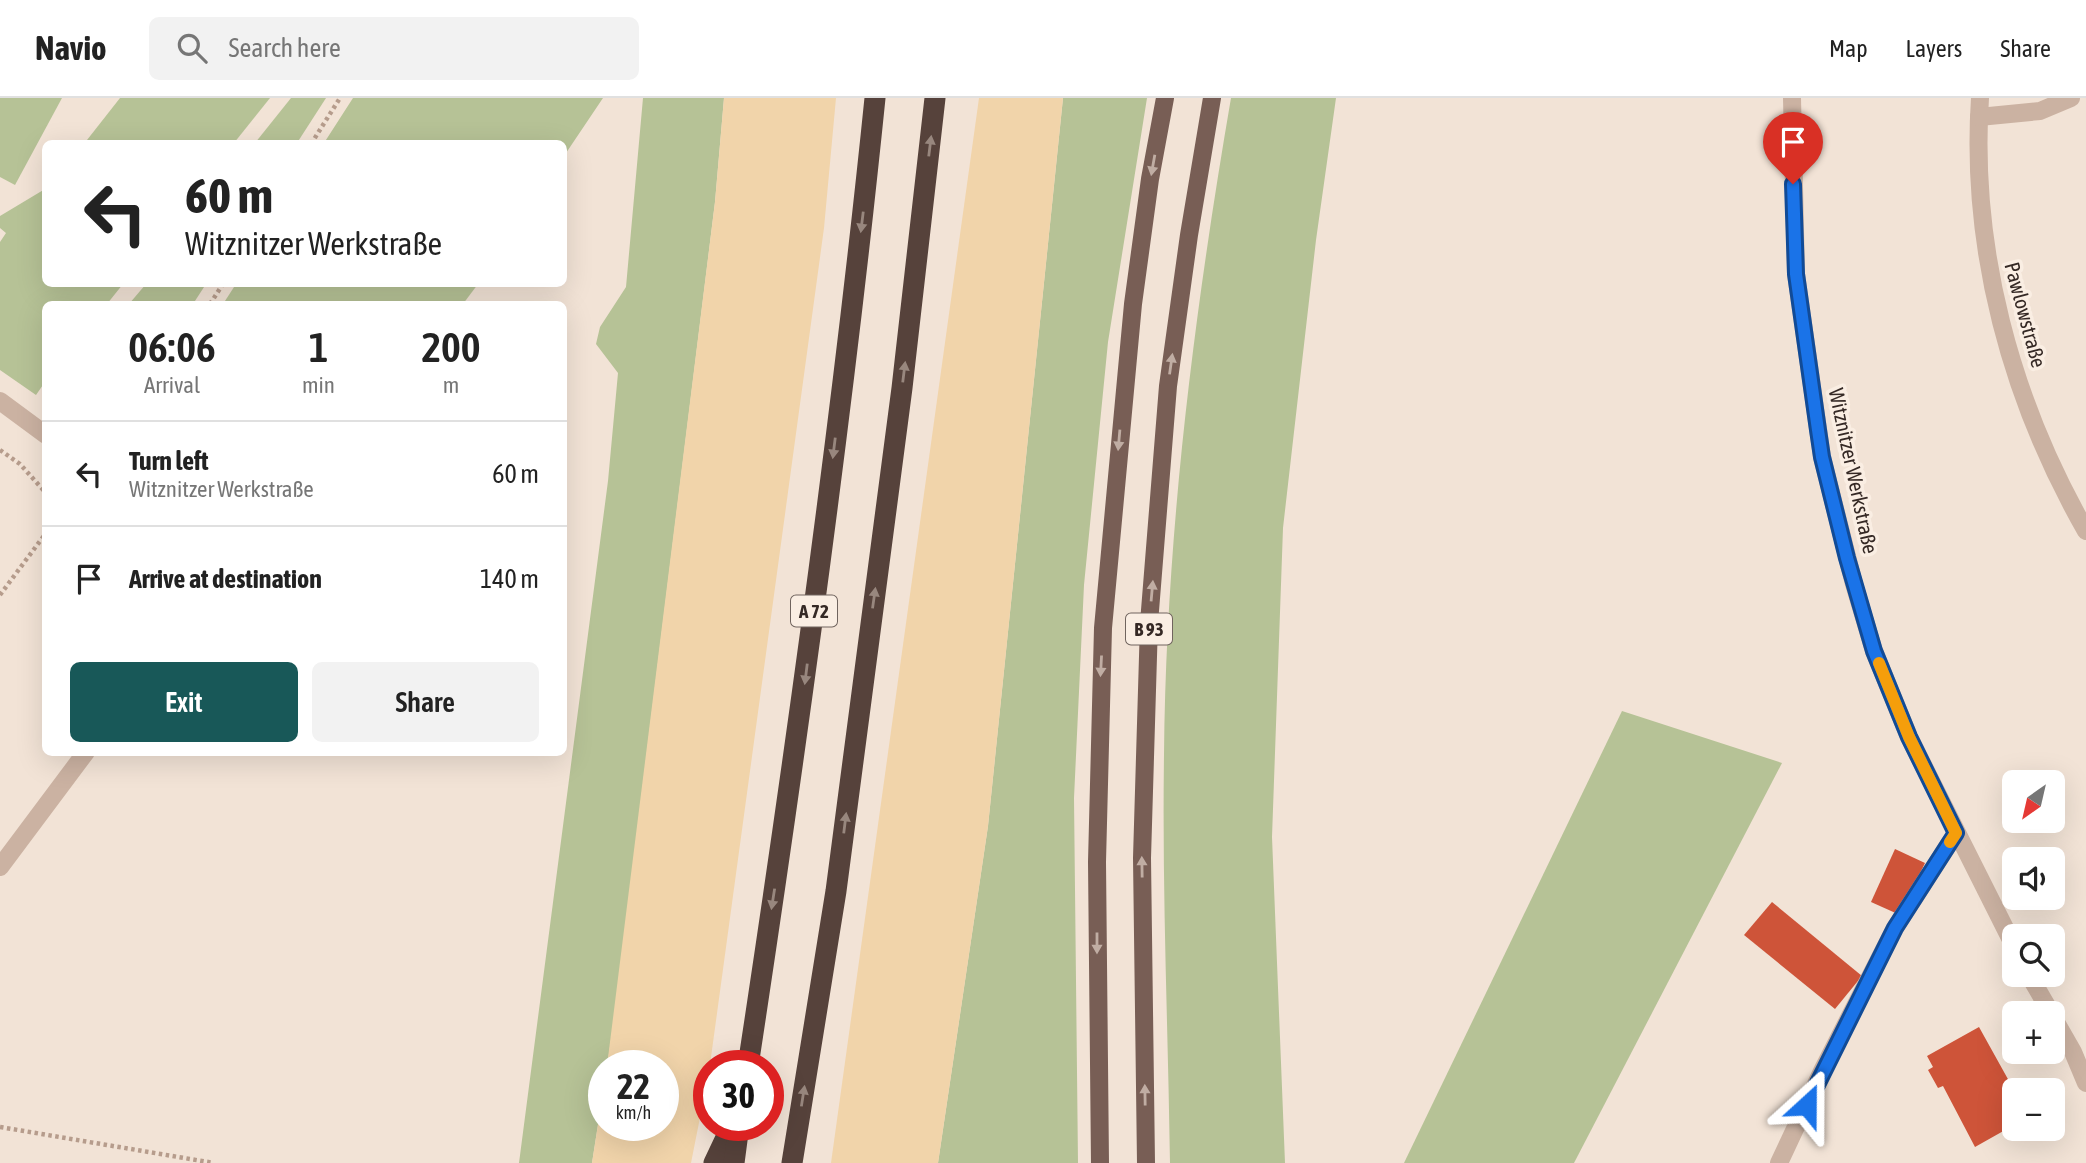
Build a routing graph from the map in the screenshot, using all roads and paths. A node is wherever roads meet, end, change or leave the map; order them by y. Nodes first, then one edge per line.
1 (340, 98) edge
2 (875, 98) edge
3 (935, 98) edge
4 (1165, 98) edge
5 (1212, 98) edge
6 (1792, 98) edge
7 (1980, 98) edge
8 (2071, 98) edge
9 (1979, 117) junction
10 (314, 140) edge
11 (0, 401) edge
12 (42, 432) edge
13 (0, 450) edge
14 (42, 489) edge
15 (2086, 531) edge
16 (42, 538) edge
17 (0, 596) edge
18 (83, 756) edge
19 (1956, 833) junction
20 (0, 867) edge
21 (2003, 924) edge
22 (2065, 1041) edge
23 (750, 1050) edge
24 (2086, 1083) edge
25 (0, 1127) edge
26 (724, 1141) edge
27 (737, 1141) edge
28 (214, 1163) edge
29 (714, 1163) edge
30 (734, 1163) edge
31 (792, 1163) edge
32 (1100, 1163) edge
33 (1146, 1163) edge
34 (1779, 1163) edge

1 - 10 path
2 -> 23 highway, A 72
31 -> 3 highway
4 -> 32 main road, B 93
33 -> 5 main road, B 93
6 - 19 street, Witznitzer Werkstraße
7 - 9 street, Pawlowstraße
8 - 9 street
9 - 15 street, Pawlowstraße
11 - 12 street
13 - 14 path
16 - 17 path
18 - 20 street
19 - 21 street, Witznitzer Werkstraße
19 - 34 street
22 - 24 street
25 - 28 path
26 - 29 highway
27 - 30 highway

